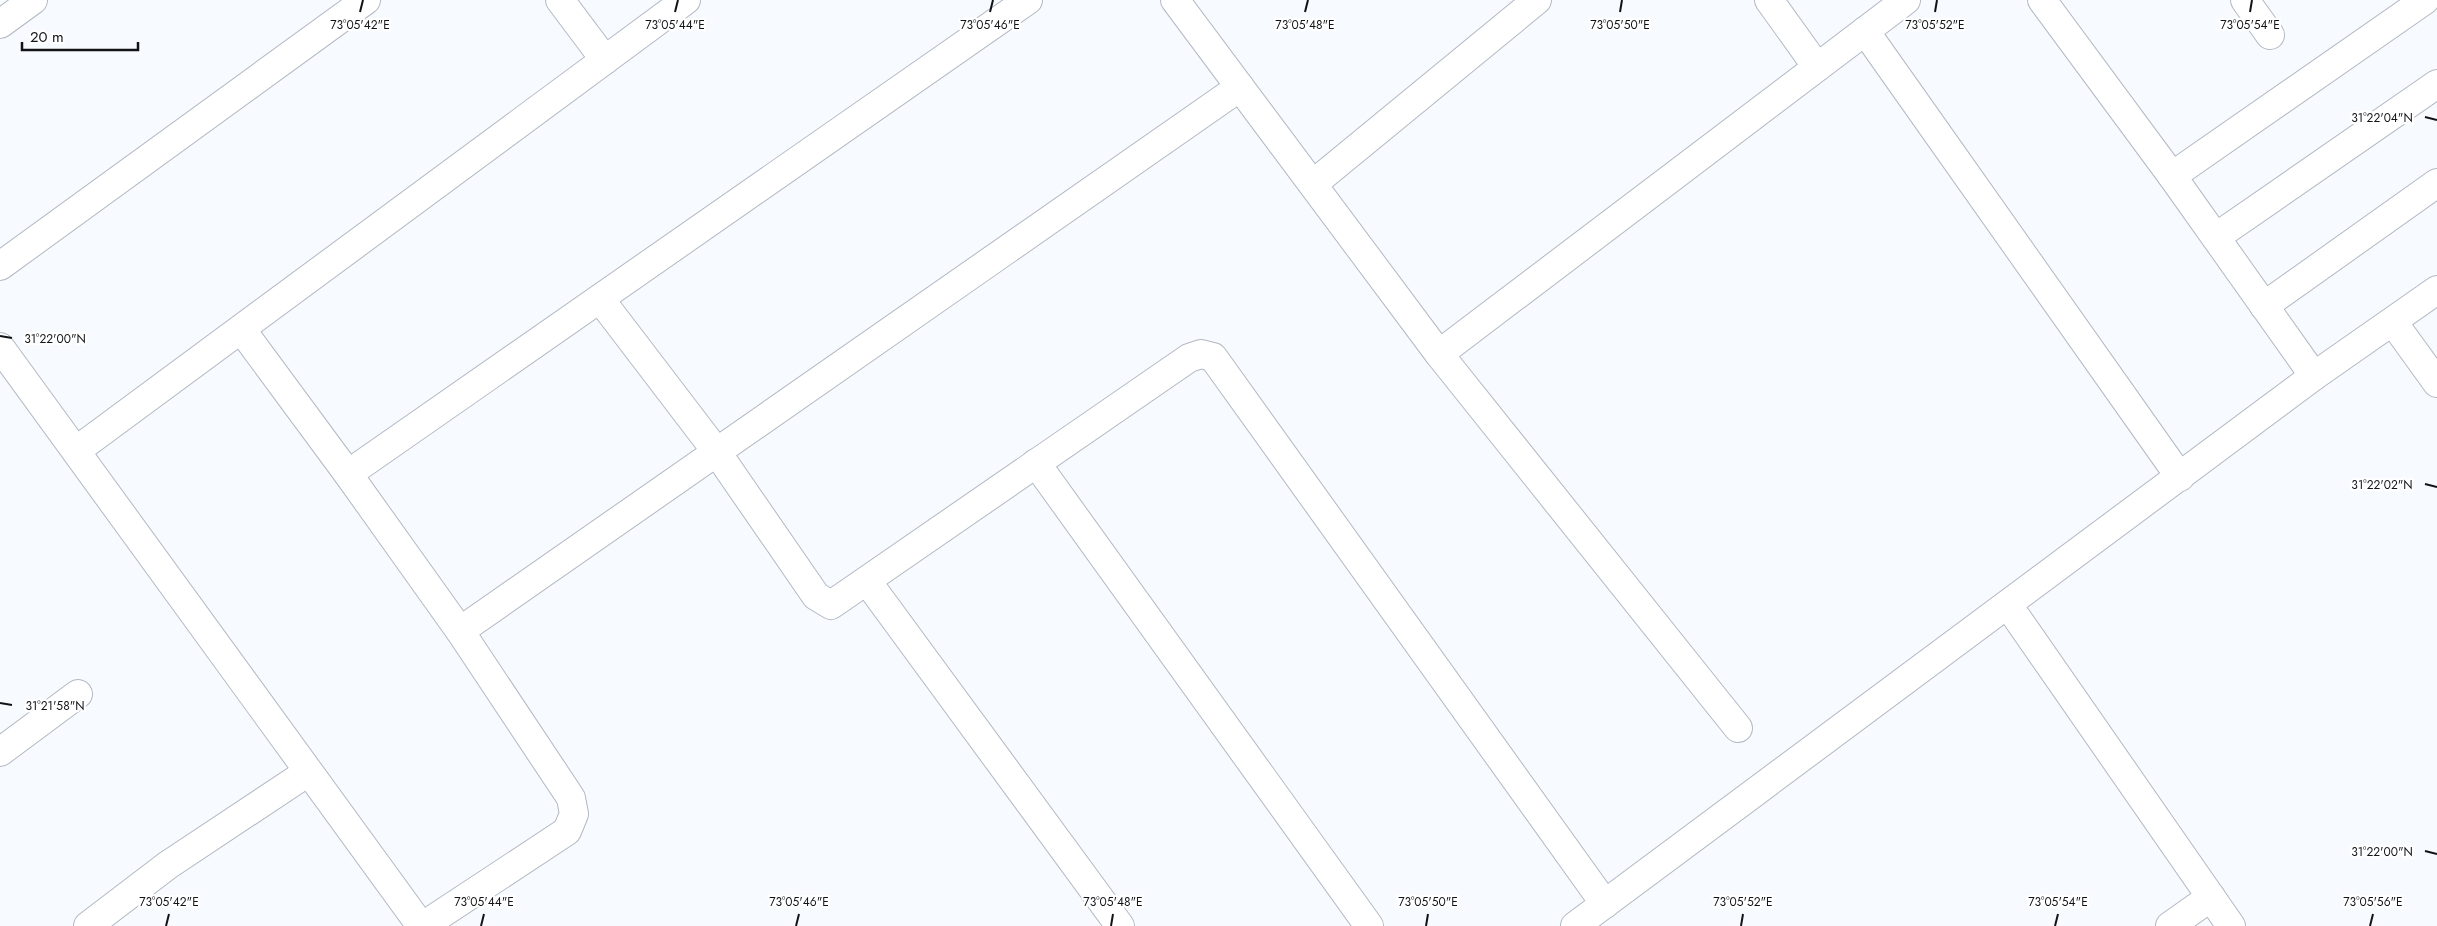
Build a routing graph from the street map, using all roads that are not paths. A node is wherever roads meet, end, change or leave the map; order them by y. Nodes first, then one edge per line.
1 (32, 0) edge
2 (366, 0) edge
3 (560, 0) edge
4 (686, 0) edge
5 (1028, 0) edge
6 (1175, 0) edge
7 (1537, 0) edge
8 (1769, 0) edge
9 (1906, 0) edge
10 (2042, 0) edge
11 (2245, 0) edge
12 (2424, 0) edge
13 (0, 24) edge
14 (1864, 31) junction
15 (2270, 35) dead end
16 (605, 60) junction
17 (1817, 67) junction
18 (2437, 84) edge
19 (1240, 87) junction
20 (2172, 176) junction
21 (2437, 183) edge
22 (1313, 184) junction
23 (2216, 237) junction
24 (0, 266) edge
25 (2437, 290) edge
26 (600, 299) junction
27 (2264, 306) junction
28 (2393, 322) junction
29 (241, 329) junction
30 (0, 347) edge
31 (1439, 354) junction
32 (2314, 376) junction
33 (2437, 383) edge
34 (77, 450) junction
35 (716, 452) junction
36 (1036, 464) junction
37 (348, 474) junction
38 (2180, 477) junction
39 (867, 581) junction
40 (2008, 605) junction
41 (460, 631) junction
42 (78, 694) dead end
43 (1738, 728) dead end
44 (0, 752) edge
45 (308, 772) junction
46 (2211, 897) junction
47 (1605, 904) junction
48 (88, 926) edge
49 (422, 926) edge
50 (1120, 926) edge
51 (1369, 926) edge
52 (1575, 926) edge
53 (2170, 926) edge
54 (2231, 926) edge

1 - 13 street
2 - 24 street
3 - 16 street
4 - 16 street
5 - 26 street
6 - 19 street
7 - 22 street
8 - 17 street
9 - 14 street
10 - 20 street
11 - 15 street
12 - 20 street
14 - 17 street
14 - 38 street
16 - 29 street
17 - 31 street
18 - 23 street
19 - 22 street
19 - 35 street
20 - 23 street
21 - 27 street
22 - 31 street
23 - 27 street
25 - 28 street
26 - 35 street
26 - 37 street
27 - 32 street
28 - 32 street
28 - 33 street
29 - 34 street
29 - 37 street
30 - 34 street
31 - 43 street
32 - 38 street
34 - 45 street
35 - 39 street
35 - 41 street
36 - 39 street
36 - 47 street
36 - 51 street
37 - 41 street
38 - 40 street
39 - 50 street
40 - 46 street
40 - 47 street
41 - 49 street
42 - 44 street
45 - 48 street
45 - 49 street
46 - 53 street
46 - 54 street
47 - 52 street

